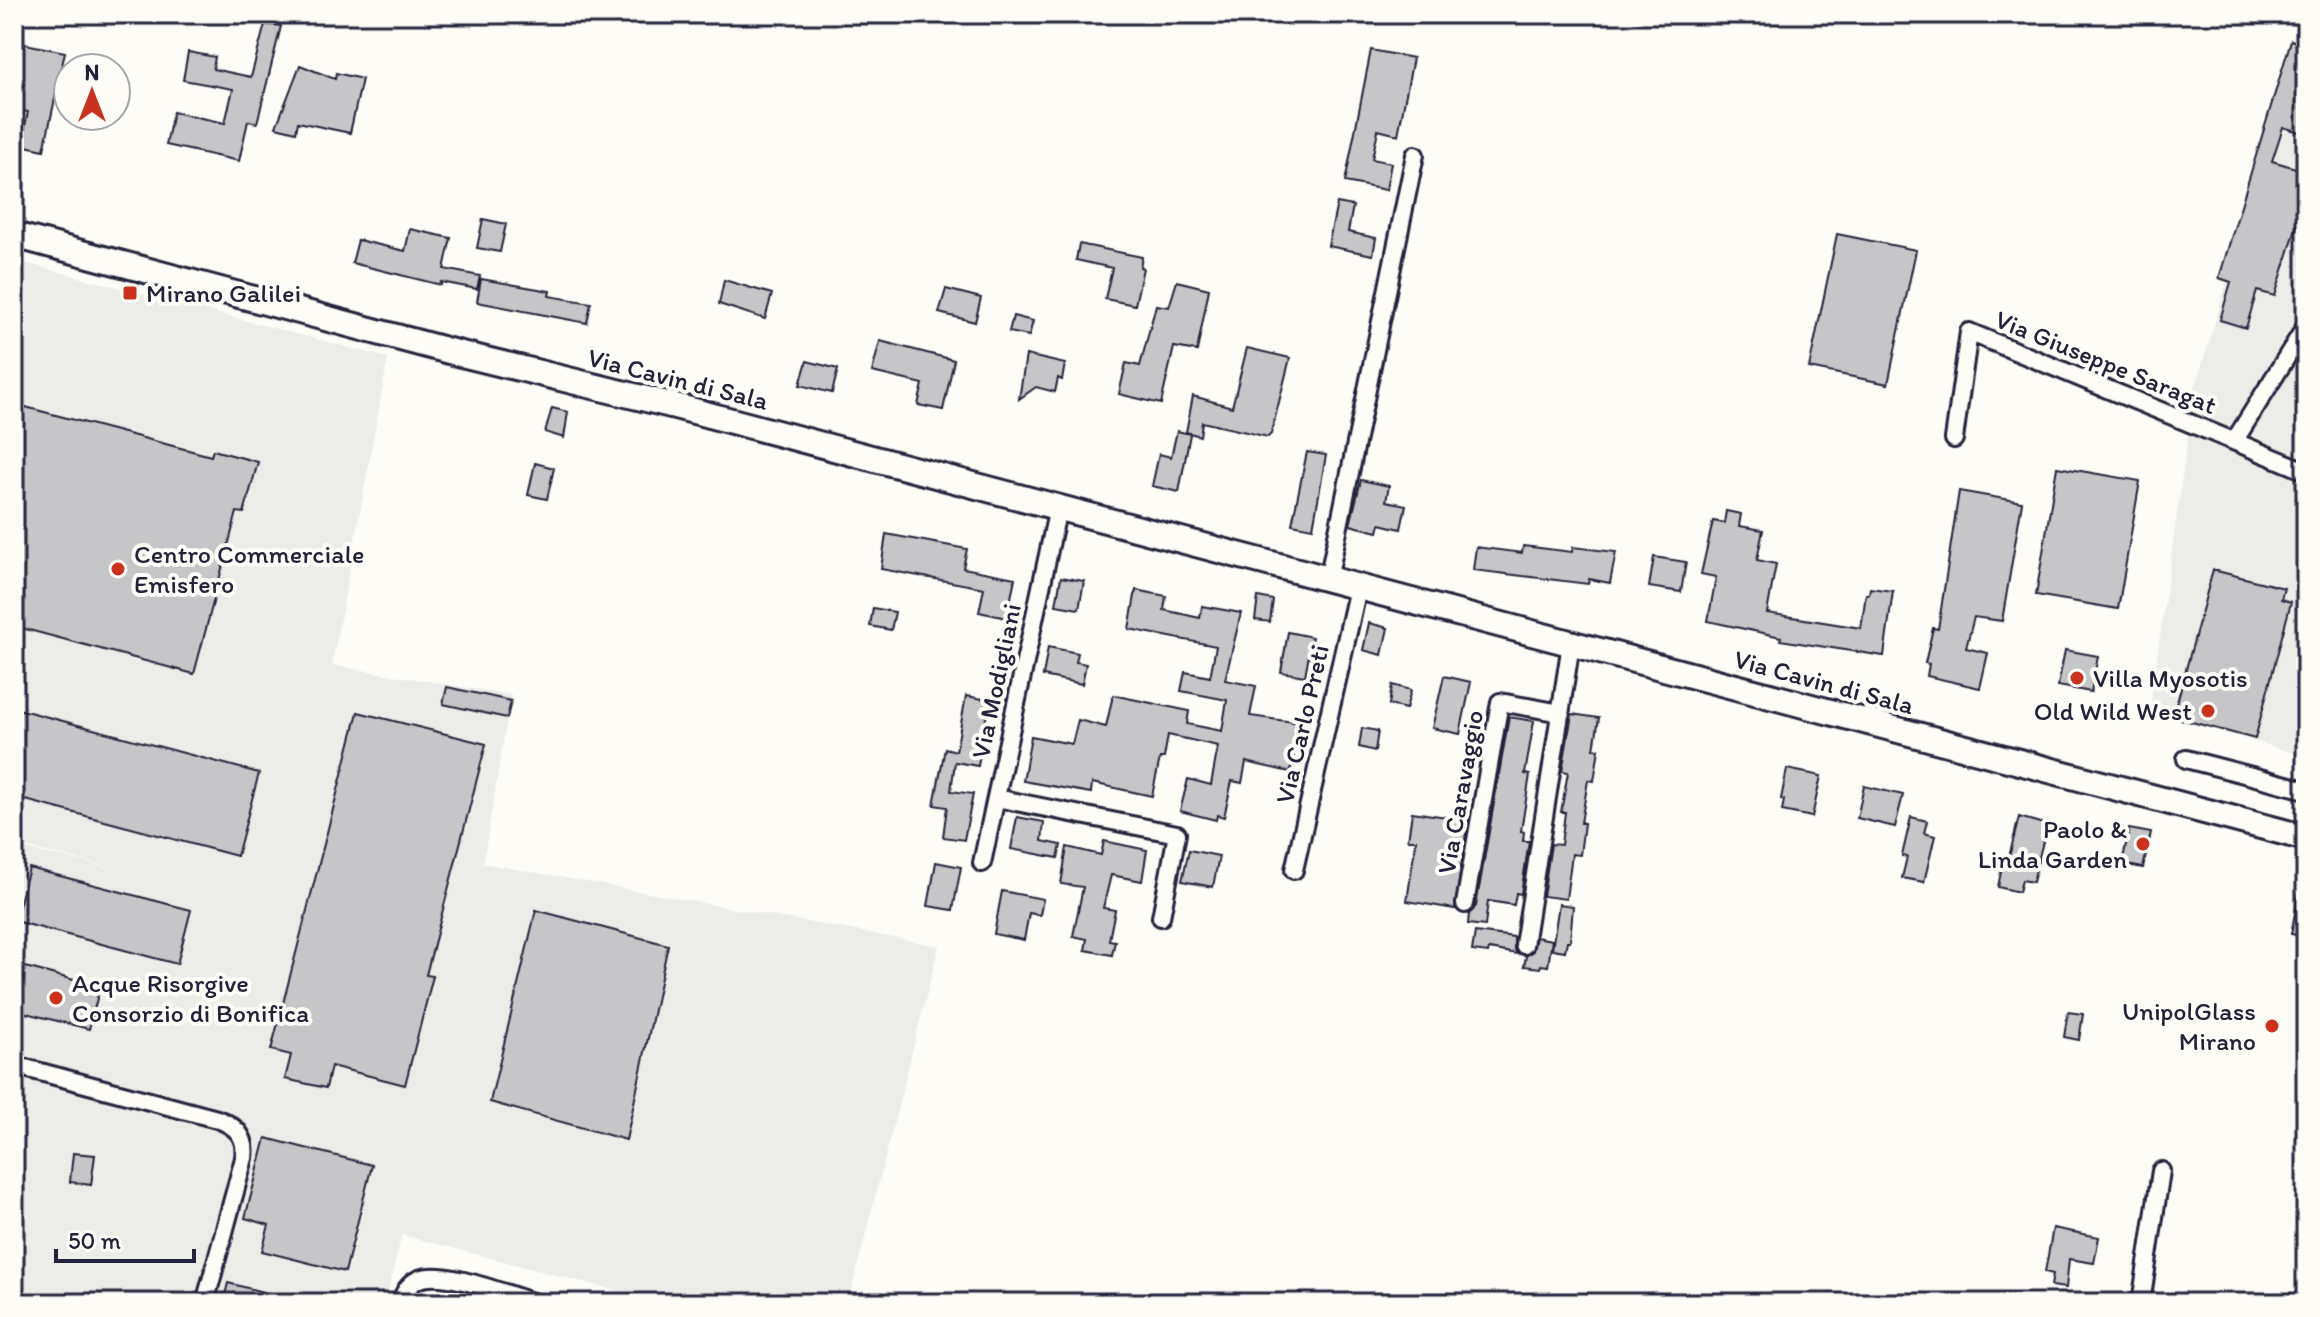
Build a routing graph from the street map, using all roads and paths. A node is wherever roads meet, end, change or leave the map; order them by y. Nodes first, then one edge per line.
1 (1415, 155) dead end
2 (14, 235) edge
3 (2306, 326) edge
4 (1954, 439) dead end
5 (2235, 440) junction
6 (2306, 471) edge
7 (1058, 508) junction
8 (1328, 580) junction
9 (1358, 588) junction
10 (1571, 644) junction
11 (1561, 713) junction
12 (2186, 759) dead end
13 (2306, 790) edge
14 (996, 798) junction
15 (2306, 838) edge
16 (982, 863) dead end
17 (1294, 870) dead end
18 (1465, 904) dead end
19 (1161, 917) dead end
20 (1524, 945) dead end
21 (14, 1065) edge
22 (2161, 1171) dead end
23 (205, 1303) edge
24 (400, 1303) edge
25 (535, 1303) edge
26 (2141, 1303) edge

1 - 8 street
2 - 7 main road, Via Cavin di Sala
3 - 5 street, Via Giuseppe Saragat
4 - 5 street, Via Giuseppe Saragat
5 - 6 street, Via Giuseppe Saragat
7 - 8 main road, Via Cavin di Sala
7 - 14 street, Via Modigliani
8 - 9 main road, Via Cavin di Sala
9 - 10 main road, Via Cavin di Sala
9 - 17 street, Via Carlo Preti
10 - 11 street
10 - 15 main road, Via Cavin di Sala
11 - 18 street, Via Caravaggio
11 - 20 street
12 - 13 street
14 - 16 street, Via Modigliani
14 - 19 street
21 - 23 street
22 - 26 street
24 - 25 street

